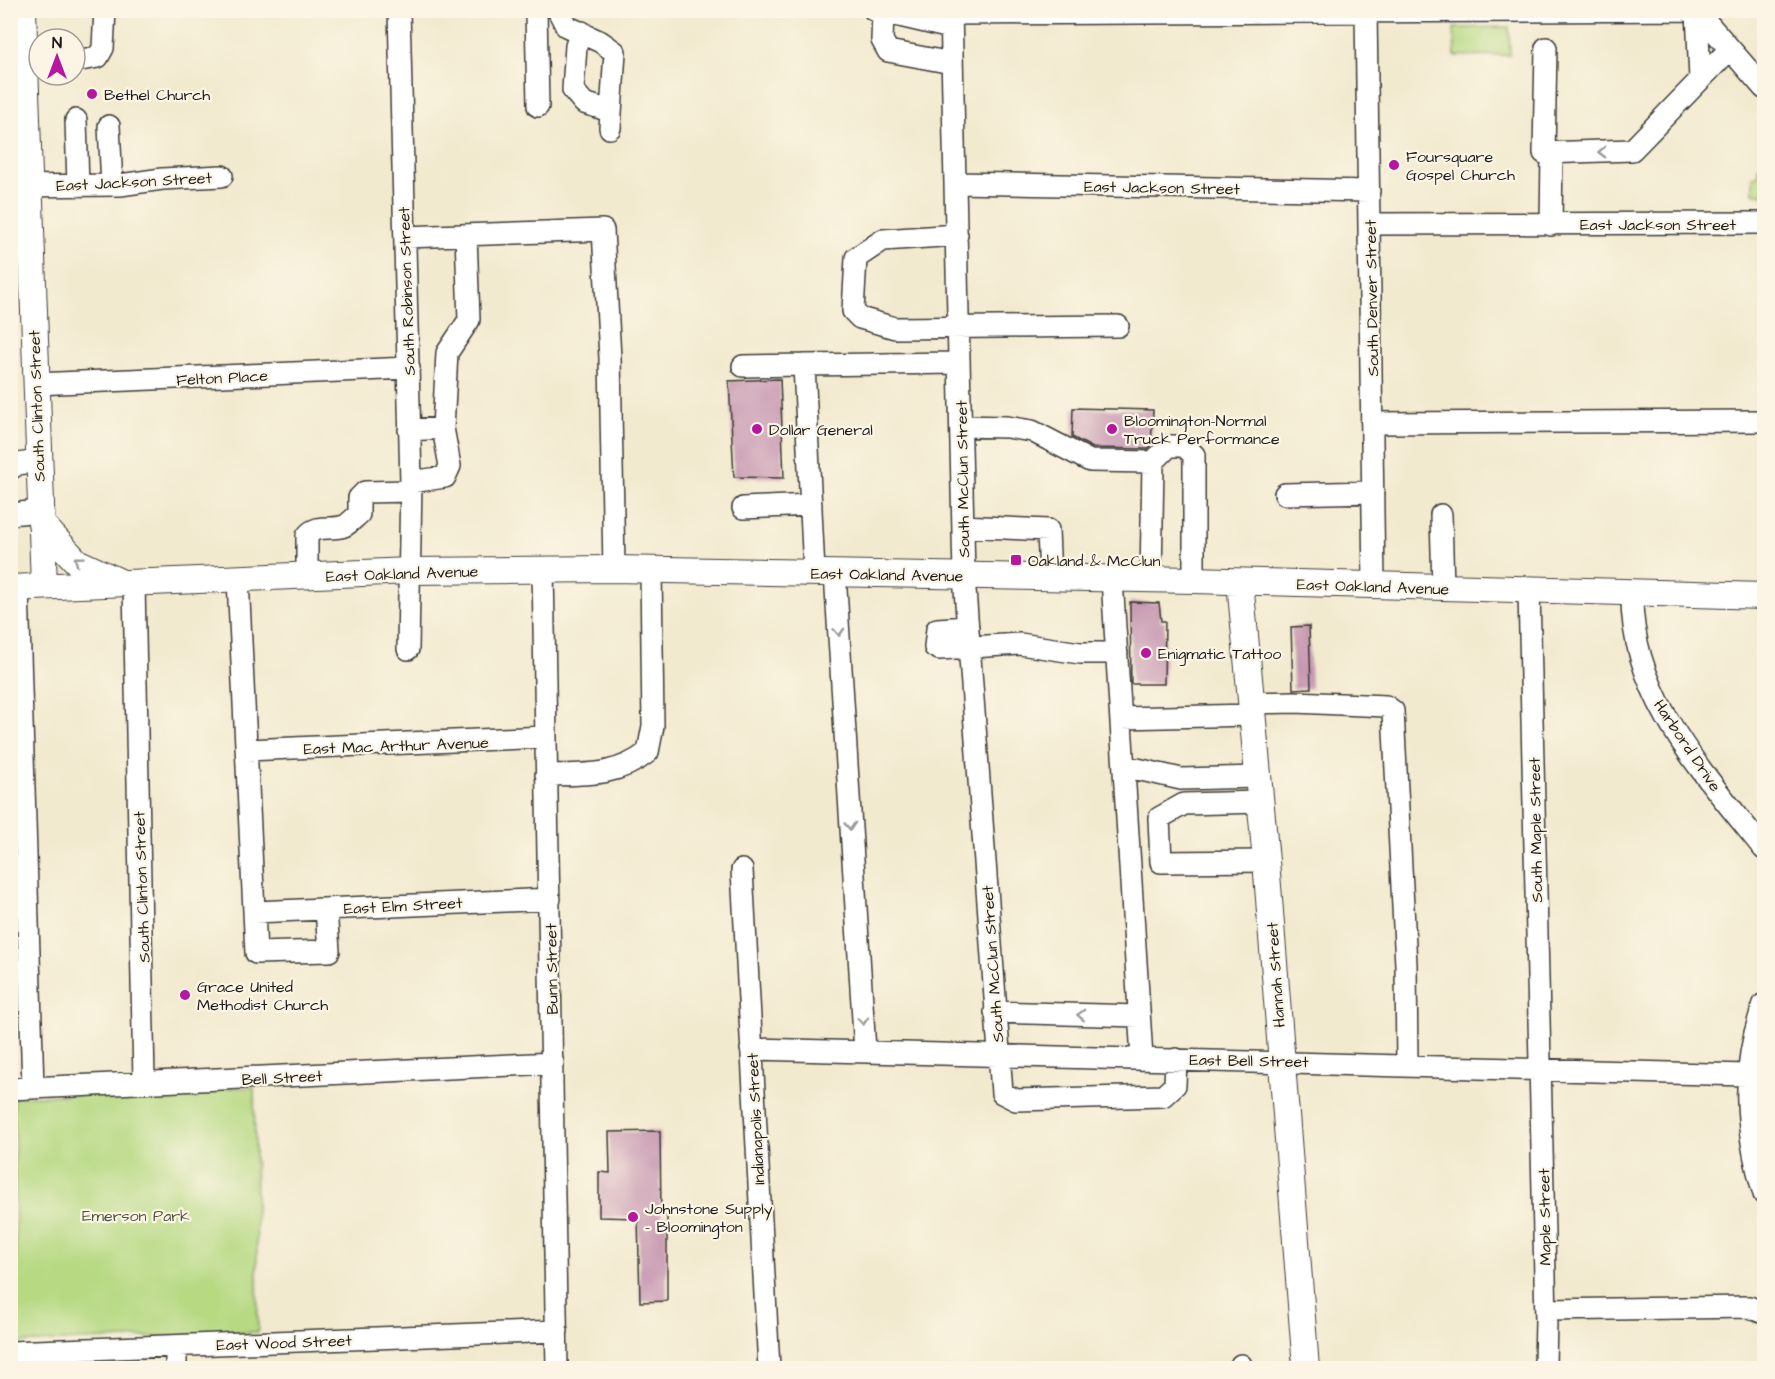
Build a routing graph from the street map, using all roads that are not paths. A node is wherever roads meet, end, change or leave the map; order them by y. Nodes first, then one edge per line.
1 (23, 10) edge
2 (105, 10) edge
3 (399, 10) edge
4 (536, 10) edge
5 (558, 10) edge
6 (1697, 10) edge
7 (1366, 11) edge
8 (878, 12) edge
9 (951, 18) edge
10 (582, 32) junction
11 (27, 34) edge
12 (1546, 48) dead end
13 (1729, 50) junction
14 (87, 59) edge
15 (952, 63) junction
16 (1700, 80) junction
17 (29, 87) edge
18 (1764, 88) edge
19 (538, 106) dead end
20 (76, 120) dead end
21 (109, 126) dead end
22 (1552, 153) junction
23 (222, 176) dead end
24 (956, 183) junction
25 (112, 185) junction
26 (19, 186) edge
27 (78, 186) junction
28 (1369, 191) junction
29 (1764, 223) edge
30 (1371, 224) junction
31 (1551, 225) junction
32 (466, 235) junction
33 (957, 235) junction
34 (405, 237) junction
35 (1118, 326) dead end
36 (959, 327) junction
37 (959, 363) junction
38 (804, 365) junction
39 (743, 366) dead end
40 (409, 368) junction
41 (35, 384) junction
42 (1764, 421) edge
43 (1372, 423) junction
44 (961, 426) junction
45 (443, 428) junction
46 (409, 430) junction
47 (1153, 462) junction
48 (19, 465) edge
49 (410, 486) junction
50 (1373, 492) junction
51 (1285, 494) dead end
52 (811, 505) junction
53 (743, 508) dead end
54 (10, 514) edge
55 (1441, 515) dead end
56 (40, 517) junction
57 (963, 526) junction
58 (543, 569) junction
59 (614, 569) junction
60 (651, 570) junction
61 (409, 572) junction
62 (825, 573) junction
63 (307, 576) junction
64 (964, 576) junction
65 (1050, 578) junction
66 (238, 579) junction
67 (1112, 579) junction
68 (1150, 580) junction
69 (1194, 580) junction
70 (1240, 582) junction
71 (130, 584) junction
72 (1374, 586) junction
73 (24, 587) edge
74 (1443, 588) junction
75 (1528, 591) junction
76 (1632, 594) junction
77 (1764, 596) edge
78 (969, 637) junction
79 (408, 649) dead end
80 (1117, 653) junction
81 (1252, 709) junction
82 (1121, 718) junction
83 (545, 737) junction
84 (247, 750) junction
85 (1124, 766) junction
86 (546, 775) junction
87 (1259, 789) junction
88 (1764, 849) edge
89 (1266, 861) junction
90 (742, 870) dead end
91 (550, 899) junction
92 (326, 909) junction
93 (255, 912) junction
94 (1764, 1004) edge
95 (995, 1012) junction
96 (1139, 1016) junction
97 (751, 1049) junction
98 (865, 1051) junction
99 (999, 1054) junction
100 (1142, 1058) junction
101 (1176, 1059) junction
102 (1281, 1061) junction
103 (553, 1063) junction
104 (1407, 1065) junction
105 (1540, 1069) junction
106 (1747, 1075) junction
107 (144, 1082) junction
108 (33, 1088) junction
109 (10, 1089) edge
110 (1764, 1194) edge
111 (1546, 1311) junction
112 (1764, 1313) edge
113 (557, 1331) junction
114 (176, 1346) junction
115 (10, 1352) edge
116 (1545, 1365) dead end
117 (176, 1368) edge
118 (557, 1368) edge
119 (769, 1368) edge
120 (1306, 1368) edge

1 - 11 main road, South Clinton Street
2 - 14 street
3 - 34 street, South Robinson Street
4 - 19 street
5 - 10 street
6 - 7 street
6 - 13 street
6 - 16 street
7 - 9 street
7 - 28 street, South Denver Street
8 - 9 street
8 - 15 street
9 - 15 street, South McClun Street
10 - 10 street
12 - 22 street
13 - 16 street
13 - 18 street
15 - 24 street, South McClun Street
16 -> 22 street
17 - 26 main road, South Clinton Street
20 - 27 street
21 - 25 street
22 - 31 street
23 - 25 street, East Jackson Street
24 - 28 street, East Jackson Street
24 - 33 street, South McClun Street
25 - 27 street, East Jackson Street
26 - 27 street, East Jackson Street
26 - 41 main road, South Clinton Street
28 - 30 street, South Denver Street
29 - 31 street, East Jackson Street
30 - 31 street, East Jackson Street
30 - 43 street, South Denver Street
32 - 34 street
32 - 45 street
32 - 59 street
33 - 36 street, South McClun Street
33 - 36 street
34 - 40 street, South Robinson Street
35 - 36 street
36 - 37 street, South McClun Street
37 - 38 street
37 - 44 street, South McClun Street
38 - 39 street
38 - 52 street
40 - 41 street, Felton Place
40 - 46 street, South Robinson Street
41 - 48 main road, South Clinton Street
42 - 43 street
43 - 50 street, South Denver Street
44 - 47 street
44 - 57 street, South McClun Street
45 - 46 street
45 - 49 street
46 - 49 street, South Robinson Street
47 - 68 street
47 - 69 street
48 - 56 main road, South Clinton Street
49 - 61 street, South Robinson Street
49 - 63 street
50 - 51 street
50 - 72 street, South Denver Street
52 - 53 street
52 - 62 street
54 - 56 street
55 - 74 street
71 -> 56 main road
56 - 73 main road, South Clinton Street
57 - 64 street, South McClun Street
57 - 65 street
58 - 59 main road, East Oakland Avenue
58 - 61 main road, East Oakland Avenue
58 - 83 street, Bunn Street
59 - 60 main road, East Oakland Avenue
60 - 62 main road, East Oakland Avenue
60 - 86 street
61 - 63 main road, East Oakland Avenue
61 - 79 street, South Robinson Street
62 - 64 main road, East Oakland Avenue
62 -> 98 street
63 - 66 main road, East Oakland Avenue
64 - 65 main road, East Oakland Avenue
64 - 78 street, South McClun Street
65 - 67 main road, East Oakland Avenue
66 - 71 main road, East Oakland Avenue
66 - 84 street
67 - 68 main road, East Oakland Avenue
67 - 80 street
68 - 69 main road, East Oakland Avenue
69 - 70 main road, East Oakland Avenue
70 - 72 main road, East Oakland Avenue
70 - 81 main road, Hannah Street
71 - 73 main road, East Oakland Avenue
71 - 107 street, South Clinton Street
72 - 74 main road, East Oakland Avenue
73 - 108 street
74 - 75 main road, East Oakland Avenue
75 - 76 main road, East Oakland Avenue
75 - 105 street, South Maple Street
76 - 77 main road, East Oakland Avenue
76 - 88 street, Harbord Drive
78 - 80 street
78 - 95 street, South McClun Street
80 - 82 street
81 - 82 street
81 - 87 main road, Hannah Street
81 - 104 street
82 - 85 street
83 - 84 street, East Mac Arthur Avenue
83 - 86 street, Bunn Street
84 - 93 street
85 - 87 street
85 - 96 street
86 - 91 street, Bunn Street
87 - 89 main road, Hannah Street
87 - 89 street
89 - 102 main road, Hannah Street
90 - 97 street, Indianapolis Street
91 - 92 street, East Elm Street
91 - 103 street, Bunn Street
92 - 93 street, East Elm Street
92 - 93 street
94 - 106 street
96 -> 95 street
95 - 99 street, South McClun Street
96 - 100 street
97 - 98 street, East Bell Street
97 - 119 street, Indianapolis Street
98 - 99 street, East Bell Street
99 - 100 street, East Bell Street
99 - 101 street, South McClun Street
100 - 101 street, East Bell Street
101 - 102 street, East Bell Street
102 - 104 street, East Bell Street
102 - 120 main road, Hannah Street
103 - 107 street, Bell Street
103 - 113 street, Bunn Street
104 - 105 street, East Bell Street
105 - 106 street, East Bell Street
105 - 111 street, Maple Street
106 - 110 street
107 - 108 street, Bell Street
108 - 109 street, Bell Street
111 - 112 street
111 - 116 street, Maple Street
113 - 114 street, East Wood Street
113 - 118 street, Bunn Street
114 - 115 street, East Wood Street
114 - 117 street

